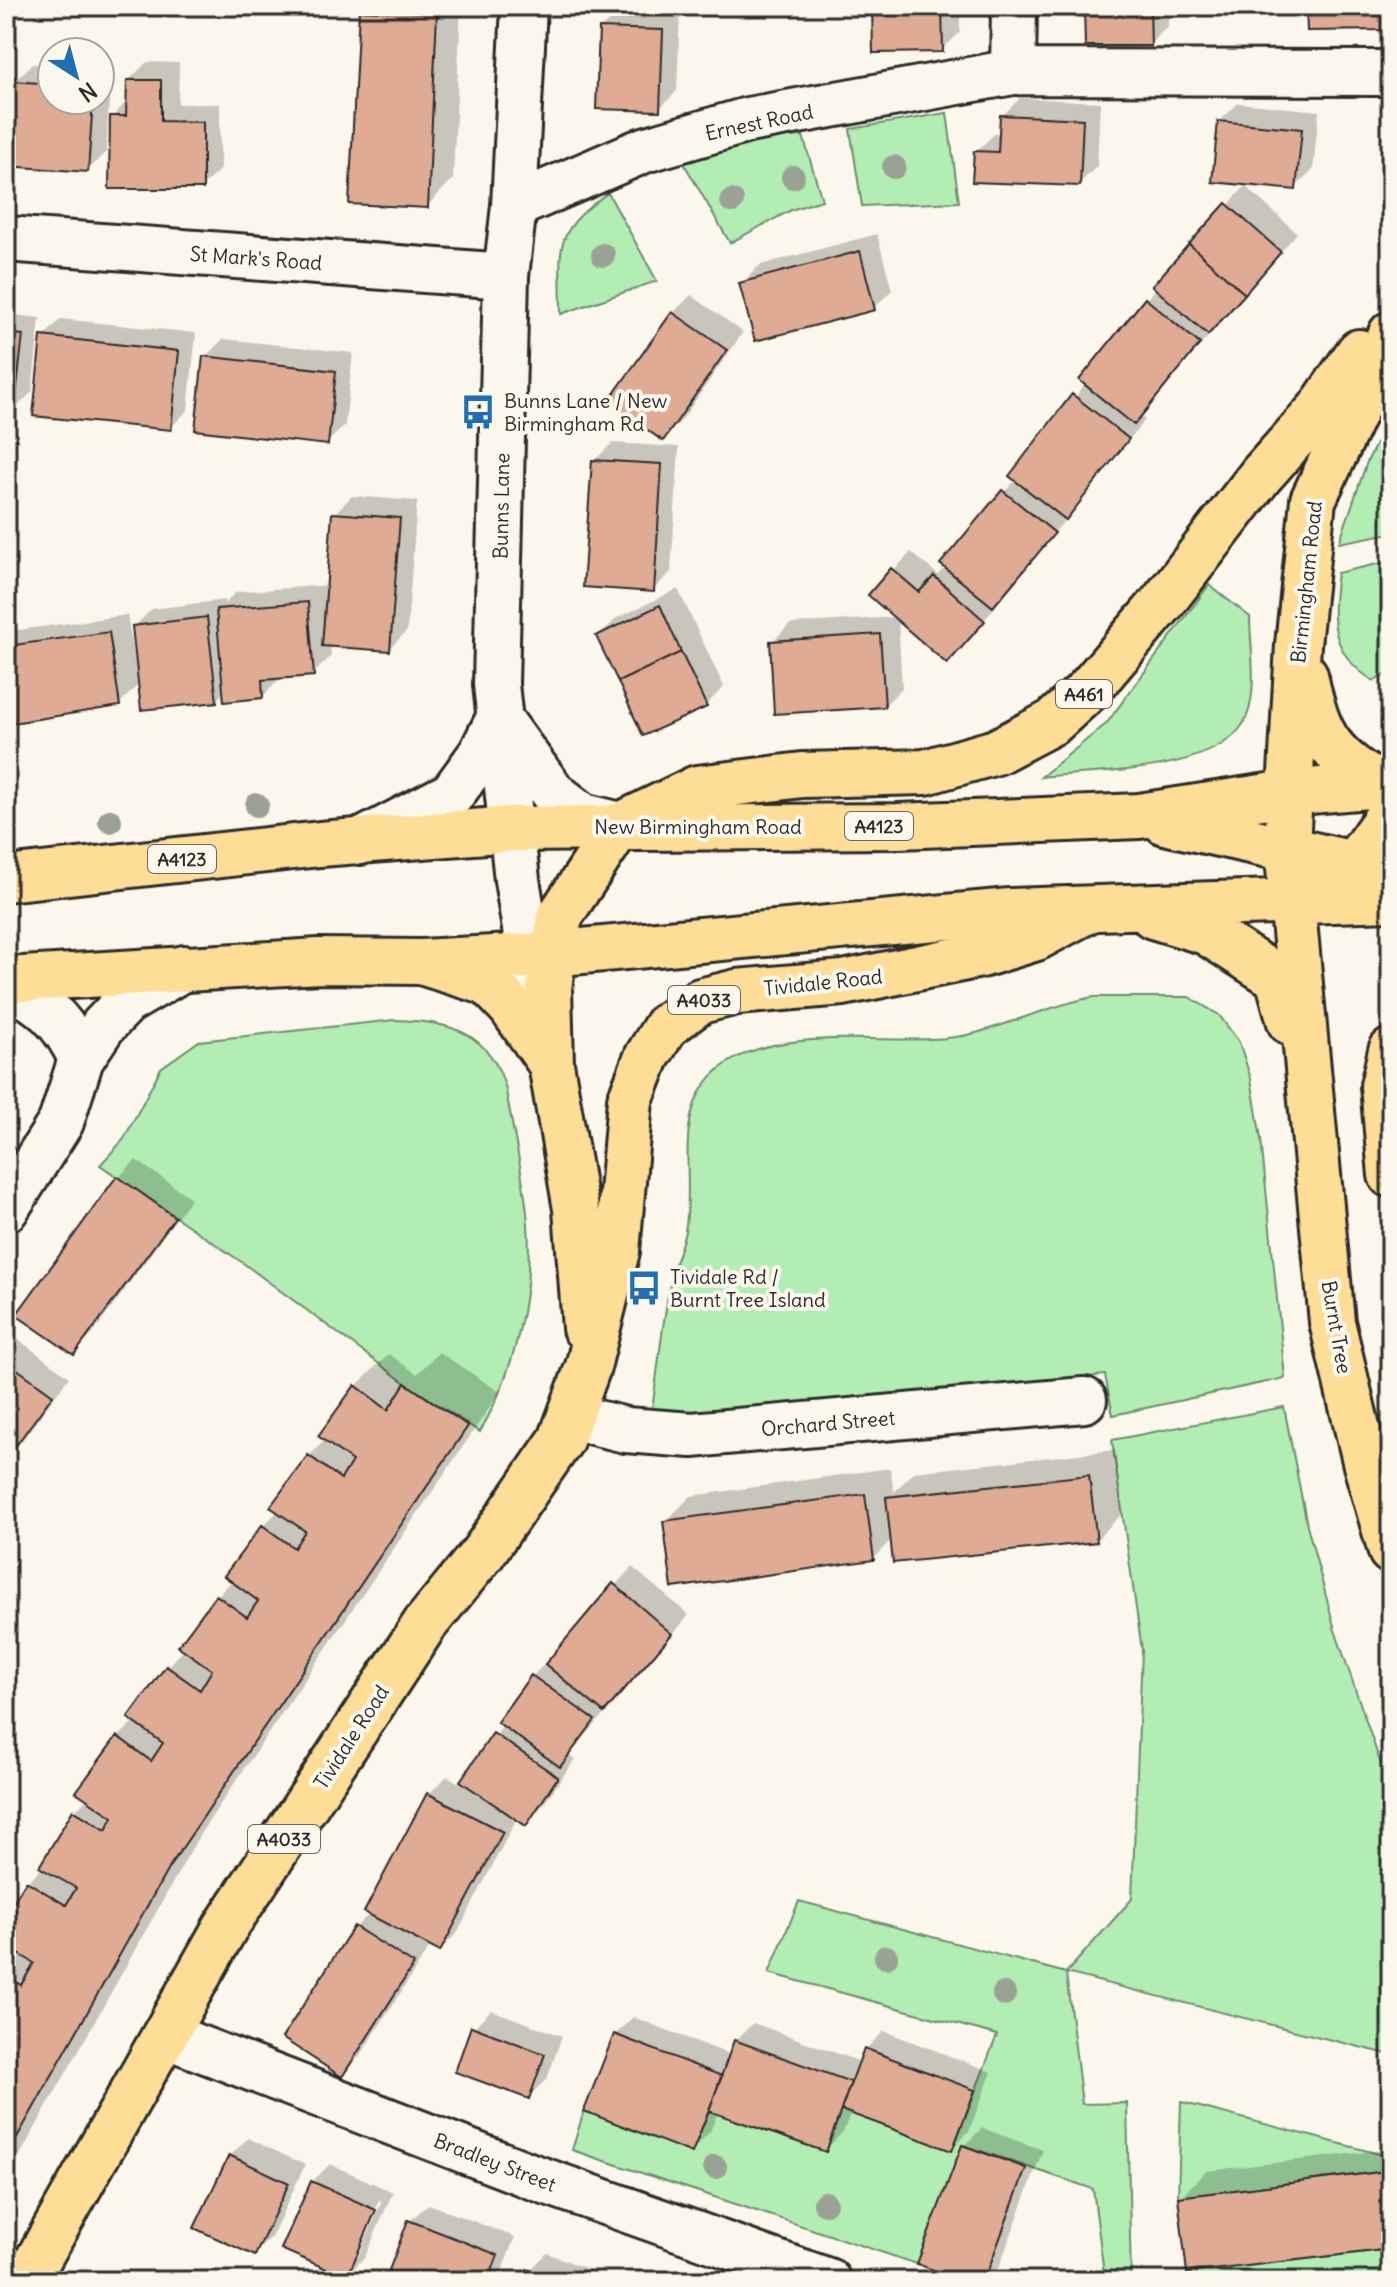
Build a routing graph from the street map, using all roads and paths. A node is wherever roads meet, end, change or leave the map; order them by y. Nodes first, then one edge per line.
1 (524, 6) edge
2 (1014, 6) edge
3 (1013, 72) junction
4 (1391, 73) edge
5 (514, 206) junction
6 (6, 239) edge
7 (506, 276) junction
8 (1391, 308) edge
9 (1391, 334) edge
10 (1298, 645) junction
11 (499, 718) junction
12 (1287, 793) junction
13 (1388, 793) edge
14 (1139, 816) junction
15 (620, 825) junction
16 (511, 829) junction
17 (358, 843) junction
18 (1287, 847) junction
19 (1373, 873) edge
20 (6, 879) edge
21 (1391, 898) edge
22 (1291, 901) junction
23 (1106, 908) junction
24 (547, 945) junction
25 (421, 962) junction
26 (184, 968) junction
27 (6, 982) edge
28 (1391, 1051) edge
29 (81, 1059) junction
30 (551, 1064) junction
31 (1312, 1098) junction
32 (1391, 1175) edge
33 (6, 1209) edge
34 (588, 1367) junction
35 (1084, 1400) dead end
36 (572, 1417) junction
37 (1391, 1551) edge
38 (165, 2035) junction
39 (822, 2280) edge
40 (26, 2281) edge

1 - 5 street, Bunns Lane
2 - 3 street
3 - 4 street, Ernest Road
3 - 5 street, Ernest Road
5 - 7 street, Bunns Lane
6 - 7 street, St Mark's Road
7 - 11 street, Bunns Lane
8 - 15 main road, A461
9 - 10 main road, Birmingham Road
10 - 12 main road, Birmingham Road
10 - 13 main road
11 - 15 street
11 - 16 street, Bunns Lane
11 - 17 street
12 - 13 main road, New Birmingham Road / A4123
12 - 14 main road, New Birmingham Road / A4123
12 - 18 main road, Birmingham Road
13 - 19 main road
14 - 15 main road, New Birmingham Road / A4123
14 - 18 main road
15 - 16 main road, New Birmingham Road / A4123
15 - 24 main road
16 - 17 main road, New Birmingham Road / A4123
16 - 24 street, Bunns Lane
17 - 20 main road, New Birmingham Road / A4123
18 - 19 main road
18 - 22 main road, Birmingham Road
19 - 22 main road
21 - 22 main road
22 - 23 main road
22 - 31 main road, Birmingham Road
23 - 24 main road
23 - 31 main road
23 - 34 main road, Tividale Road / A4033
24 - 25 main road
24 - 30 street, Bunns Lane
25 - 26 main road
25 - 30 main road, A4033
26 - 27 main road
26 - 29 street
27 - 29 street
28 - 32 main road
29 - 33 street
30 - 34 main road, Tividale Road / A4033
31 - 37 main road, Burnt Tree
34 - 36 main road, Tividale Road / A4033
35 - 36 street, Orchard Street
36 - 38 main road, Tividale Road / A4033
38 - 39 street, Bradley Street
38 - 40 main road, Tividale Road / A4033

